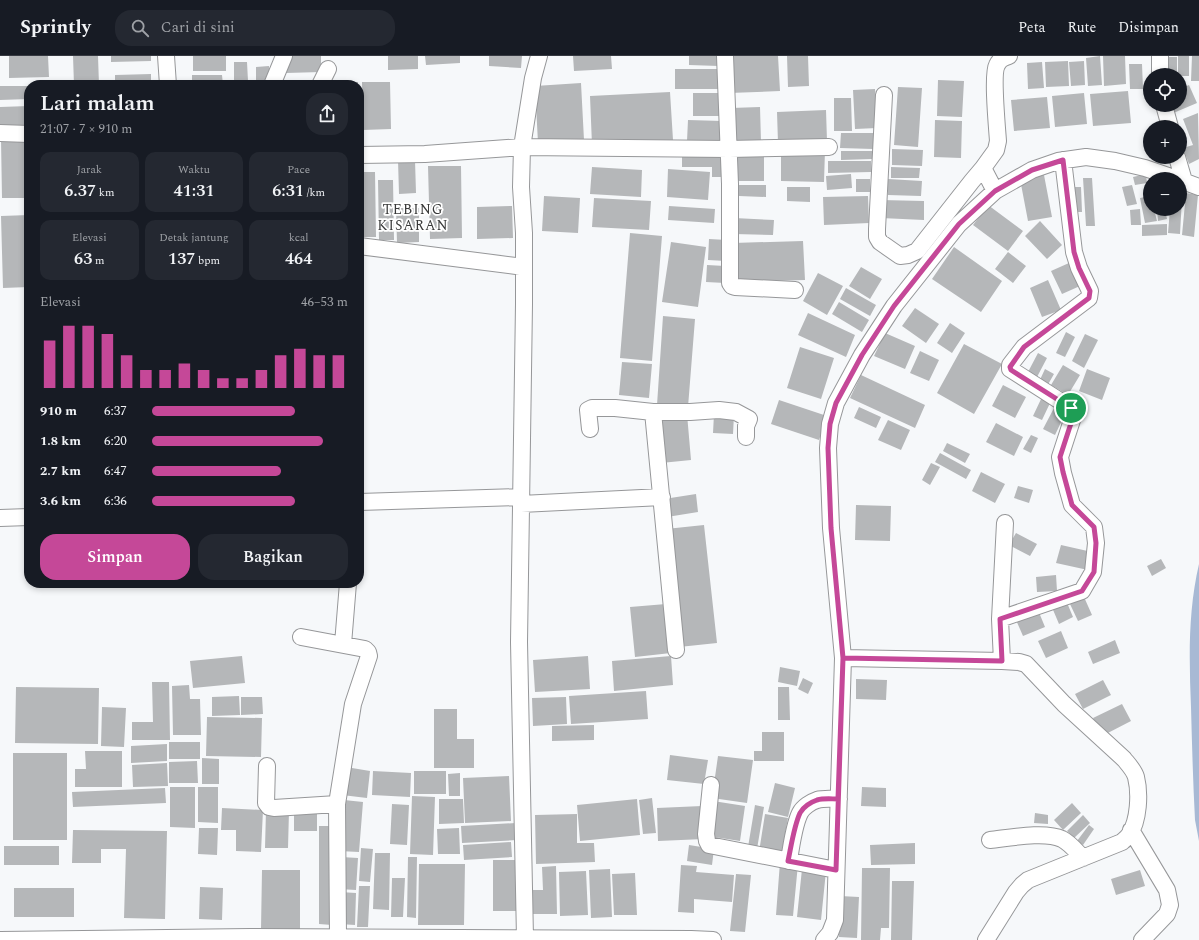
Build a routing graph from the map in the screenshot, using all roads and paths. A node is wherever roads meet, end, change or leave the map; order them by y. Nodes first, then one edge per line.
1 (166, 56) edge
2 (284, 56) edge
3 (539, 56) edge
4 (725, 56) edge
5 (1009, 56) edge
6 (1160, 56) edge
7 (1160, 68) edge
8 (328, 69) dead end
9 (168, 80) edge
10 (274, 80) edge
11 (322, 80) edge
12 (884, 95) dead end
13 (0, 133) edge
14 (24, 134) edge
15 (522, 147) junction
16 (829, 147) dead end
17 (729, 149) junction
18 (364, 155) edge
19 (1063, 160) junction
20 (983, 168) junction
21 (1156, 172) edge
22 (1187, 183) edge
23 (1199, 187) edge
24 (995, 191) junction
25 (364, 247) edge
26 (524, 267) junction
27 (795, 290) dead end
28 (653, 412) junction
29 (590, 429) dead end
30 (746, 437) dead end
31 (662, 497) junction
32 (521, 500) junction
33 (364, 502) edge
34 (24, 517) edge
35 (0, 518) edge
36 (1005, 523) dead end
37 (348, 588) edge
38 (1000, 619) junction
39 (301, 637) dead end
40 (343, 644) junction
41 (676, 650) dead end
42 (843, 658) junction
43 (1002, 661) junction
44 (267, 766) dead end
45 (711, 785) dead end
46 (838, 799) junction
47 (338, 804) junction
48 (1131, 830) junction
49 (990, 840) dead end
50 (1083, 858) junction
51 (788, 861) junction
52 (836, 870) junction
53 (338, 938) junction
54 (525, 938) junction
55 (451, 939) edge
56 (656, 939) edge
57 (0, 940) edge
58 (713, 940) edge
59 (824, 940) edge
60 (986, 940) edge
61 (1142, 940) edge

1 - 9 street
2 - 10 street
3 - 15 street
4 - 17 street
5 - 20 street
6 - 7 street
8 - 11 street
12 - 20 street
13 - 14 street
15 - 17 street
15 - 18 street
15 - 26 street
16 - 17 street
17 - 27 street
19 - 21 street
19 - 24 street
19 - 38 street
20 - 24 street
22 - 23 street
24 - 42 street
25 - 26 street
26 - 32 street
28 - 29 street
28 - 30 street
28 - 31 street
31 - 32 street
31 - 41 street
32 - 33 street
32 - 54 street
34 - 35 street
36 - 38 street
37 - 40 street
38 - 43 street
39 - 40 street
40 - 47 street
42 - 43 street
42 - 46 street
43 - 48 street
44 - 47 street
45 - 51 street
46 - 51 street
46 - 52 street
47 - 53 street
48 - 50 street
48 - 61 street
49 - 50 street
50 - 60 street
51 - 52 street
52 - 59 street
53 - 55 street
53 - 57 street
54 - 55 street
54 - 56 street
56 - 58 street

